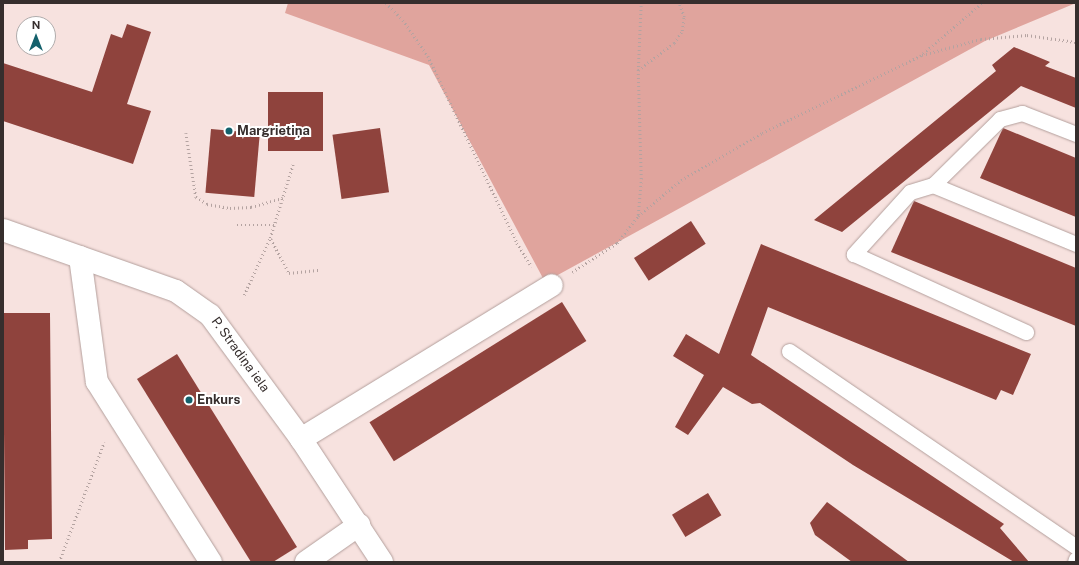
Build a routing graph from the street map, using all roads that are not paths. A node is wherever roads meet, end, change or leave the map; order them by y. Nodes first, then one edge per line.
1 (1076, 134) edge
2 (933, 185) junction
3 (3, 230) edge
4 (1076, 244) edge
5 (80, 257) junction
6 (552, 285) road end
7 (1026, 332) dead end
8 (788, 351) dead end
9 (301, 438) junction
10 (358, 525) junction
11 (1076, 547) edge
12 (1076, 559) edge
13 (211, 562) edge
14 (306, 562) edge
15 (382, 562) edge
16 (1074, 562) edge

1 - 2 lane
2 - 4 lane
2 - 7 lane
3 - 5 street, P. Stradiņa iela
5 - 9 street, P. Stradiņa iela
5 - 13 street
6 - 9 street
8 - 11 lane
9 - 10 street, P. Stradiņa iela
10 - 14 street
10 - 15 street, P. Stradiņa iela
12 - 16 lane

